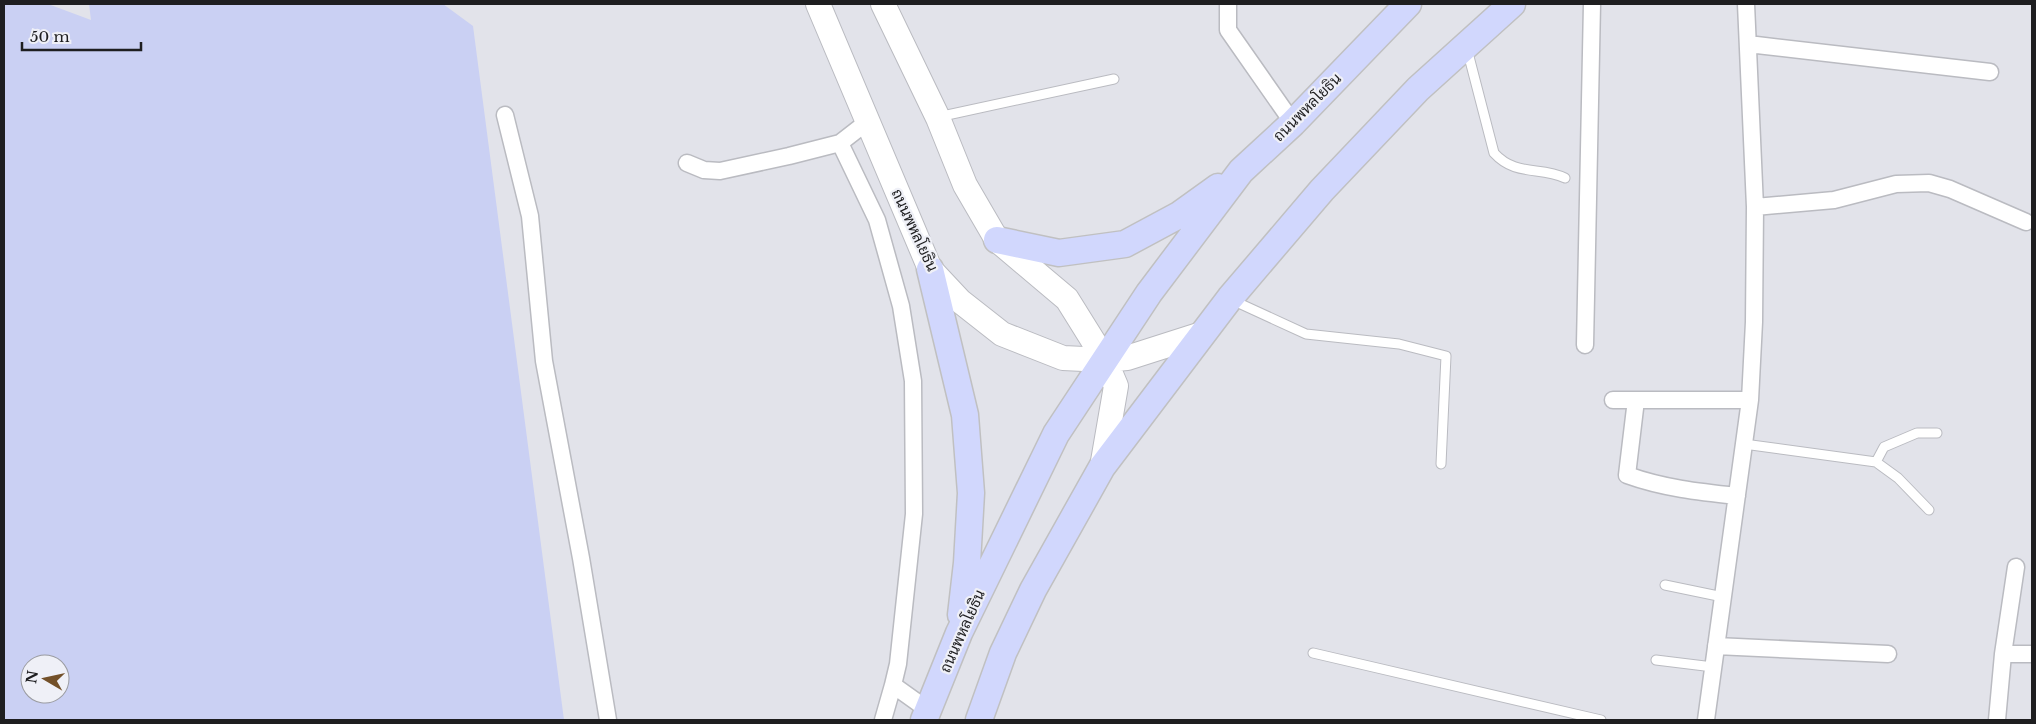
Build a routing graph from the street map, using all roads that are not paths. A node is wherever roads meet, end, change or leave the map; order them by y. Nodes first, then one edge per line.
1 (818, 4) edge
2 (883, 4) edge
3 (1228, 4) edge
4 (1408, 4) edge
5 (1512, 4) edge
6 (1592, 4) edge
7 (1746, 4) edge
8 (1466, 44) junction
9 (1748, 44) junction
10 (1990, 72) dead end
11 (1114, 79) dead end
12 (505, 115) dead end
13 (938, 118) junction
14 (867, 122) junction
15 (1293, 123) junction
16 (840, 143) junction
17 (687, 164) dead end
18 (1241, 171) junction
19 (1565, 178) dead end
20 (1755, 207) junction
21 (2026, 222) dead end
22 (997, 240) junction
23 (930, 269) junction
24 (1230, 298) junction
25 (1202, 334) junction
26 (1585, 346) dead end
27 (1104, 360) junction
28 (1614, 400) dead end
29 (1636, 400) junction
30 (1750, 400) junction
31 (1937, 433) dead end
32 (1744, 444) junction
33 (1876, 462) junction
34 (1440, 464) dead end
35 (1102, 467) junction
36 (1737, 496) junction
37 (1929, 510) dead end
38 (2016, 567) dead end
39 (1665, 585) dead end
40 (1723, 597) junction
41 (959, 633) junction
42 (1716, 646) junction
43 (1313, 653) dead end
44 (1888, 654) dead end
45 (2003, 654) junction
46 (2032, 654) edge
47 (1656, 660) dead end
48 (1713, 667) junction
49 (893, 685) junction
50 (926, 715) edge
51 (1571, 716) edge
52 (608, 720) edge
53 (883, 720) edge
54 (979, 720) edge
55 (1601, 720) edge
56 (1706, 720) edge
57 (1996, 720) edge

1 - 14 main road, ถนนพหลโยธิน
2 - 13 main road
3 - 15 street
4 - 15 main road, ถนนพหลโยธิน
5 - 8 main road
6 - 26 street
7 - 9 street
8 - 19 lane
8 - 24 main road
9 - 10 street
9 - 20 street
11 - 13 lane
12 - 52 street
13 - 22 main road
14 - 16 street
14 - 23 main road, ถนนพหลโยธิน
15 - 18 main road, ถนนพหลโยธิน
16 - 17 street
16 - 49 street
18 - 22 main road
18 - 27 main road, ถนนพหลโยธิน
20 - 21 street
20 - 30 street
22 - 27 main road
23 - 27 main road, ถนนพหลโยธิน
23 - 41 main road
24 - 25 main road
24 - 34 lane
25 - 27 main road, ถนนพหลโยธิน
25 - 35 main road
27 - 35 main road
27 - 41 main road, ถนนพหลโยธิน
28 - 29 street
29 - 30 street
29 - 36 street
30 - 32 street
31 - 33 lane
32 - 33 lane
32 - 36 street
33 - 37 lane
35 - 54 main road
36 - 40 street
38 - 45 street
39 - 40 lane
40 - 42 street
41 - 50 main road, ถนนพหลโยธิน
42 - 44 street
42 - 48 street
43 - 51 lane
45 - 46 street
45 - 57 street
47 - 48 lane
48 - 56 street
49 - 50 street
49 - 53 street
51 - 55 lane

